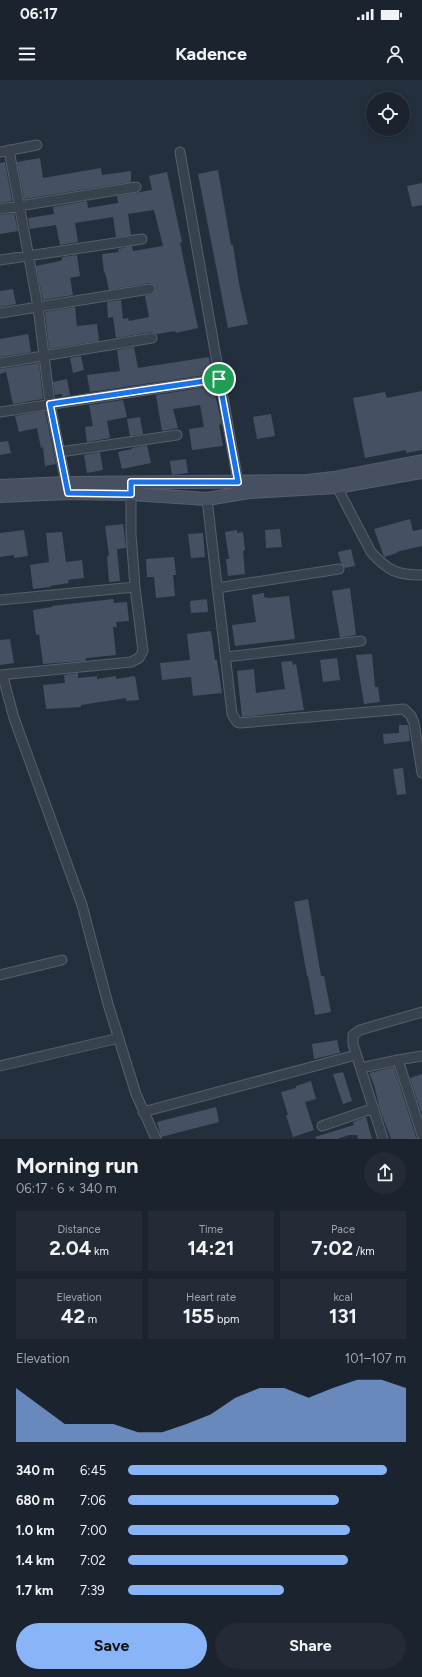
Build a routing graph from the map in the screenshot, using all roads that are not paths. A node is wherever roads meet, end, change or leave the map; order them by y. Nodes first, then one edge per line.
1 (37, 145) dead end
2 (4, 151) edge
3 (180, 152) dead end
4 (136, 187) dead end
5 (20, 206) junction
6 (0, 209) edge
7 (142, 239) dead end
8 (28, 256) junction
9 (0, 260) edge
10 (150, 289) dead end
11 (38, 307) junction
12 (0, 313) edge
13 (152, 338) dead end
14 (44, 356) junction
15 (0, 363) edge
16 (219, 379) junction
17 (50, 404) junction
18 (0, 412) edge
19 (177, 435) dead end
20 (60, 452) junction
21 (422, 461) edge
22 (422, 472) edge
23 (238, 482) junction
24 (0, 486) edge
25 (336, 487) junction
26 (67, 488) junction
27 (131, 488) junction
28 (0, 496) edge
29 (206, 499) junction
30 (339, 568) dead end
31 (422, 575) edge
32 (135, 587) junction
33 (217, 588) junction
34 (0, 600) edge
35 (360, 641) dead end
36 (226, 657) junction
37 (0, 675) edge
38 (422, 773) edge
39 (62, 960) dead end
40 (0, 975) edge
41 (422, 1012) edge
42 (115, 1039) junction
43 (356, 1055) junction
44 (422, 1056) edge
45 (398, 1060) junction
46 (0, 1066) edge
47 (361, 1068) junction
48 (374, 1108) junction
49 (143, 1112) junction
50 (322, 1126) dead end
51 (422, 1135) edge
52 (156, 1139) edge
53 (383, 1139) edge

1 - 2 street
2 - 5 street
3 - 16 street
4 - 5 street
5 - 6 street
5 - 8 street
7 - 8 street
8 - 9 street
8 - 11 street
10 - 11 street
11 - 12 street
11 - 14 street
13 - 14 street
14 - 15 street
14 - 17 street
16 - 17 street
16 - 23 street
17 - 18 street
17 - 20 street
19 - 20 street
20 - 26 street
21 - 23 main road
22 - 25 main road
23 - 27 main road
24 - 26 main road
25 - 29 main road
25 - 31 street
26 - 27 main road
26 - 28 main road
27 - 29 main road
27 - 32 street
29 - 33 street
30 - 33 street
32 - 34 street
32 - 37 street
33 - 36 street
35 - 36 street
36 - 38 street
37 - 42 street
39 - 40 street
41 - 43 street
42 - 46 street
42 - 49 street
43 - 47 street
43 - 49 street
44 - 45 street
45 - 47 street
45 - 51 street
47 - 48 street
48 - 50 street
48 - 53 street
49 - 52 street

